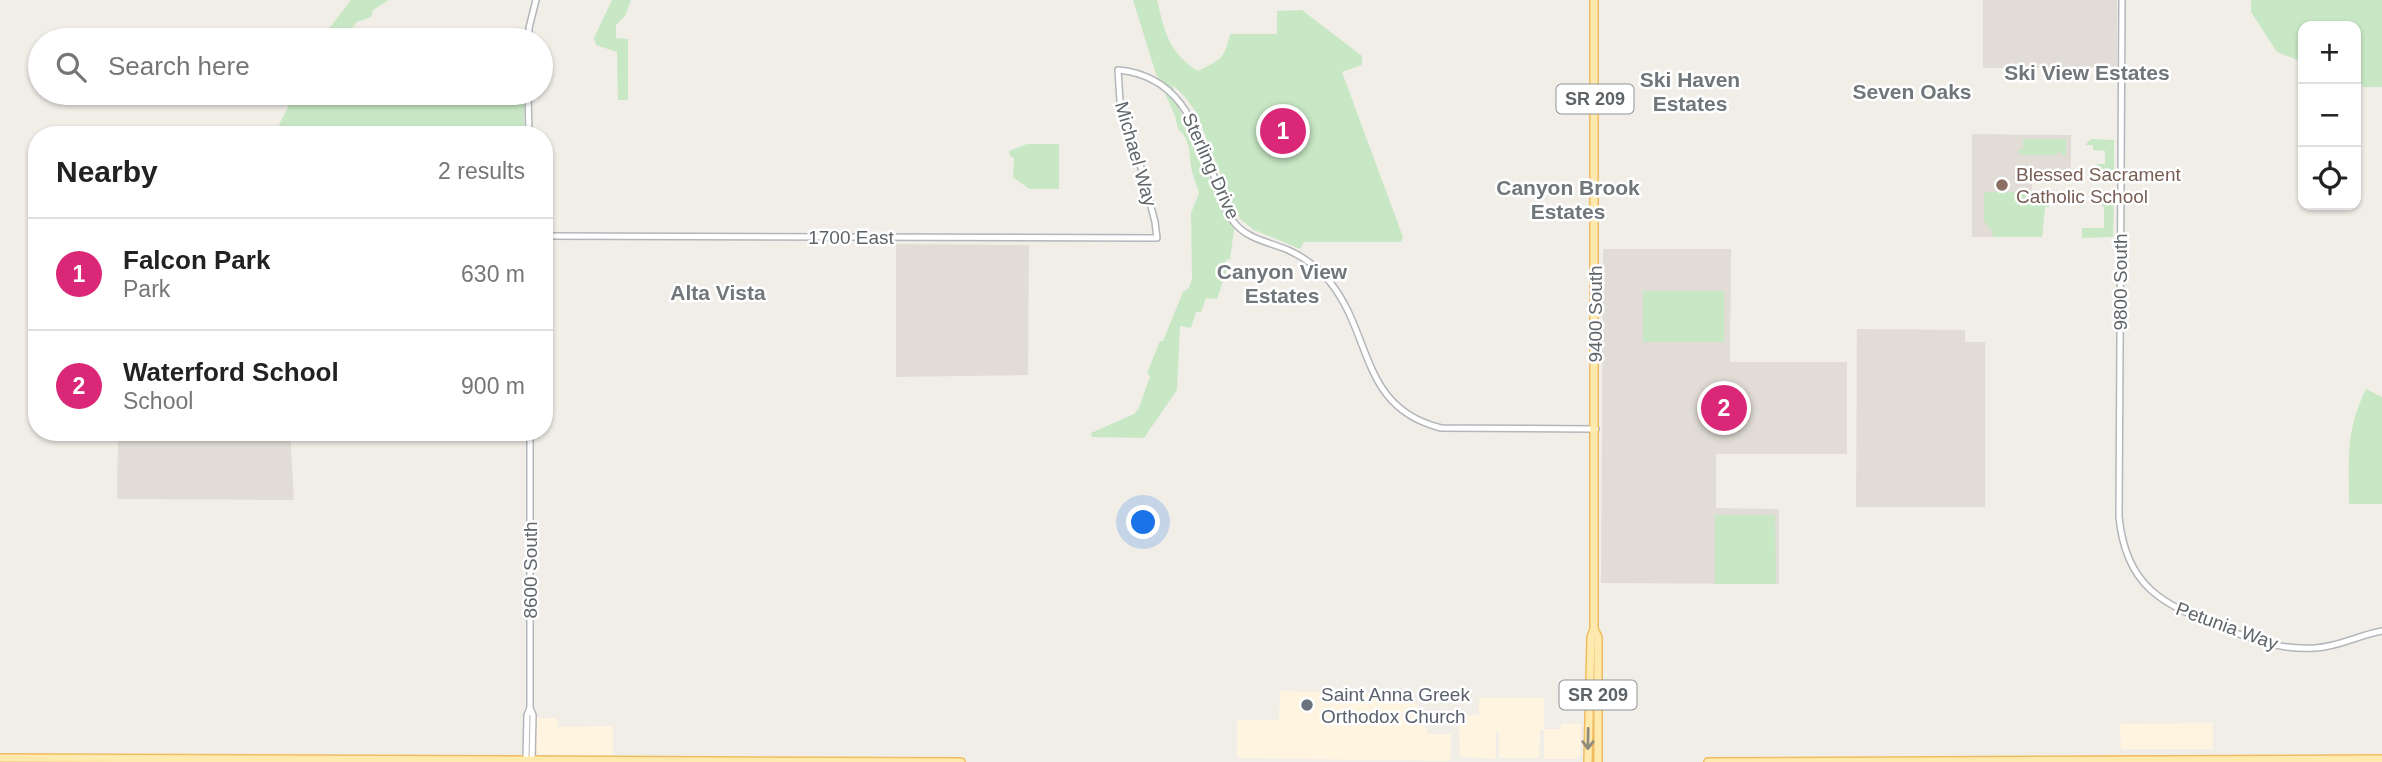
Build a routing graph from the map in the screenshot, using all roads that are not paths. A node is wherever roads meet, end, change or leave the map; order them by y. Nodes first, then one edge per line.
1 (536, 0) edge
2 (1594, 0) edge
3 (2122, 0) edge
4 (529, 28) edge
5 (1118, 70) joint
6 (528, 105) edge
7 (529, 126) edge
8 (553, 236) edge
9 (1157, 238) joint
10 (1595, 429) junction
11 (530, 441) edge
12 (2119, 480) joint
13 (1594, 629) junction
14 (2382, 631) edge
15 (0, 758) edge
16 (2382, 759) edge
17 (529, 760) edge
18 (440, 761) edge
19 (961, 762) edge
20 (1588, 762) edge
21 (1598, 762) edge
22 (1707, 762) edge

1 - 4 street
2 - 10 main road, 9400 South / SR 209
3 - 12 street, 9800 South
5 - 9 street, Michael Way
5 - 10 street, Sterling Drive
6 - 7 street
8 - 9 street, 1700 East
10 - 13 main road, 9400 South / SR 209
11 - 17 street, 8600 South
12 - 14 street, Petunia Way
13 -> 20 main road, 9400 South / SR 209
13 - 21 main road, 9400 South / SR 209
15 - 18 main road
16 - 22 main road
17 - 18 main road
17 - 19 main road

